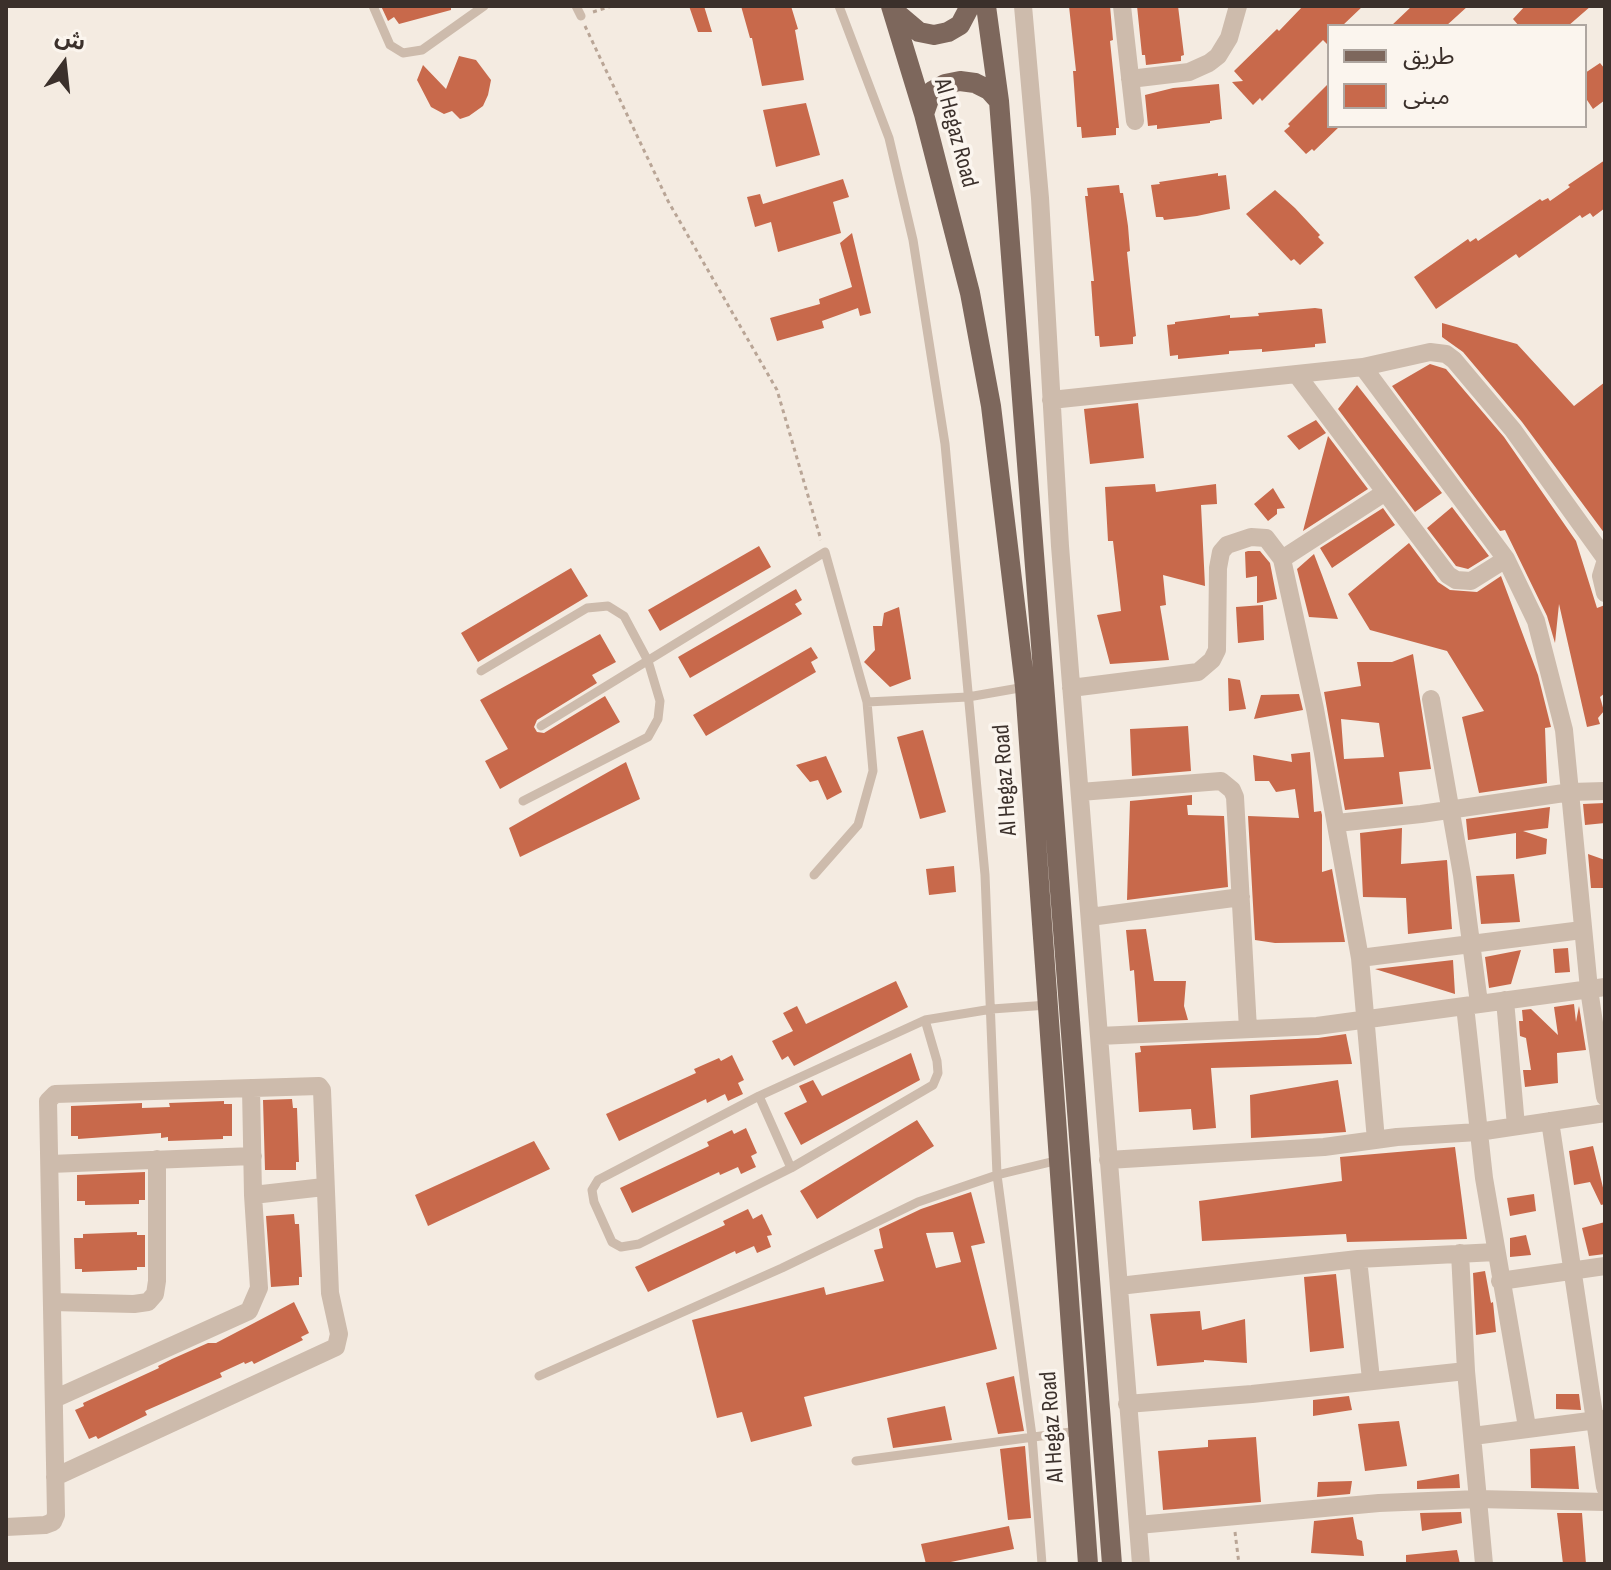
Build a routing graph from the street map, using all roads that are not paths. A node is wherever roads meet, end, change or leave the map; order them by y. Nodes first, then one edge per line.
1 (373, 6) edge
2 (484, 6) edge
3 (839, 6) edge
4 (970, 6) edge
5 (986, 6) edge
6 (1023, 6) edge
7 (1122, 6) edge
8 (1238, 6) edge
9 (892, 8) edge
10 (1130, 79) junction
11 (999, 101) junction
12 (924, 114) junction
13 (1135, 121) dead end
14 (1045, 311) junction
15 (1016, 316) junction
16 (1363, 367) junction
17 (1297, 375) junction
18 (1051, 400) junction
19 (1384, 493) junction
20 (1282, 559) junction
21 (1506, 559) junction
22 (1605, 560) edge
23 (1605, 593) edge
24 (648, 661) junction
25 (481, 671) dead end
26 (1025, 687) junction
27 (1071, 688) junction
28 (968, 697) junction
29 (1431, 699) dead end
30 (867, 702) junction
31 (541, 726) dead end
32 (1605, 791) edge
33 (1080, 792) junction
34 (1571, 792) junction
35 (523, 801) dead end
36 (1452, 809) junction
37 (1337, 823) junction
38 (814, 875) dead end
39 (1241, 897) junction
40 (1090, 917) junction
41 (1582, 930) junction
42 (1470, 943) junction
43 (1360, 958) junction
44 (1597, 988) edge
45 (1505, 1000) junction
46 (1472, 1004) junction
47 (1048, 1005) junction
48 (992, 1009) junction
49 (1366, 1019) junction
50 (925, 1020) junction
51 (1248, 1029) junction
52 (1099, 1036) junction
53 (251, 1088) junction
54 (759, 1096) junction
55 (1605, 1097) edge
56 (1605, 1113) edge
57 (1550, 1121) junction
58 (1516, 1126) junction
59 (1478, 1132) junction
60 (1376, 1140) junction
61 (253, 1156) junction
62 (157, 1159) junction
63 (1059, 1160) junction
64 (1108, 1160) junction
65 (50, 1164) junction
66 (791, 1168) junction
67 (997, 1175) junction
68 (324, 1187) junction
69 (253, 1195) junction
70 (1496, 1252) junction
71 (1460, 1253) junction
72 (1358, 1259) junction
73 (1605, 1266) edge
74 (1571, 1272) junction
75 (1500, 1281) junction
76 (1119, 1286) junction
77 (52, 1302) junction
78 (1466, 1371) junction
79 (539, 1376) dead end
80 (1371, 1379) junction
81 (54, 1399) junction
82 (1127, 1404) junction
83 (1600, 1420) edge
84 (1527, 1427) junction
85 (1079, 1431) junction
86 (1032, 1436) junction
87 (1473, 1436) junction
88 (856, 1461) dead end
89 (55, 1477) junction
90 (1605, 1487) edge
91 (1478, 1499) junction
92 (1605, 1502) edge
93 (1138, 1525) junction
94 (6, 1527) edge
95 (1042, 1564) edge
96 (1088, 1564) edge
97 (1112, 1564) edge
98 (1141, 1564) edge
99 (1484, 1564) edge

1 - 2 lane
3 - 28 lane
4 - 9 main road
5 - 11 main road, Al Hegaz Road
6 - 14 street
7 - 10 street
8 - 10 street
9 - 12 main road, Al Hegaz Road
10 - 13 street
11 - 12 main road
11 - 15 main road, Al Hegaz Road
12 - 26 main road, Al Hegaz Road
14 - 15 street
14 - 18 street
15 - 97 main road, Al Hegaz Road
16 - 17 street
16 - 21 street
16 - 22 street
17 - 18 street
17 - 19 street
18 - 27 street
19 - 20 street
19 - 21 street
20 - 27 street
20 - 37 street
21 - 34 street
22 - 23 street
24 - 25 lane
24 - 30 lane
24 - 31 lane
24 - 35 lane
26 - 28 lane
26 - 47 main road, Al Hegaz Road
27 - 33 street
28 - 30 lane
28 - 48 lane
29 - 36 street
30 - 38 lane
32 - 34 street
33 - 39 street
33 - 40 street
34 - 36 street
34 - 41 street
36 - 37 street
36 - 42 street
37 - 43 street
39 - 40 street
39 - 51 street
40 - 52 street
41 - 42 street
41 - 44 street
42 - 43 street
42 - 46 street
43 - 49 street
44 - 45 street
44 - 55 street
45 - 46 street
45 - 58 street
46 - 49 street
46 - 59 street
47 - 48 lane
47 - 63 main road, Al Hegaz Road
48 - 50 lane
48 - 67 lane
49 - 51 street
49 - 60 street
50 - 54 lane
50 - 66 lane
51 - 52 street
52 - 64 street
53 - 61 street
53 - 65 street
53 - 68 street
54 - 66 lane
54 - 66 lane
56 - 57 street
57 - 58 street
57 - 74 street
58 - 59 street
59 - 60 street
59 - 70 street
60 - 64 street
61 - 62 street
61 - 69 street
62 - 65 street
62 - 77 street
63 - 67 lane
63 - 85 main road, Al Hegaz Road
64 - 76 street
65 - 77 street
67 - 79 lane
67 - 86 lane
68 - 69 street
68 - 89 street
69 - 81 street
70 - 71 street
70 - 75 street
71 - 72 street
71 - 78 street
72 - 76 street
72 - 80 street
73 - 74 street
74 - 75 street
74 - 83 street
75 - 84 street
76 - 82 street
77 - 81 street
78 - 80 street
78 - 87 street
80 - 82 street
81 - 89 street
82 - 93 street
83 - 84 street
83 - 90 street
84 - 87 street
85 - 86 lane
85 - 96 main road, Al Hegaz Road
86 - 88 lane
86 - 95 lane
87 - 91 street
89 - 94 street
91 - 92 street
91 - 93 street
91 - 99 street
93 - 98 street

